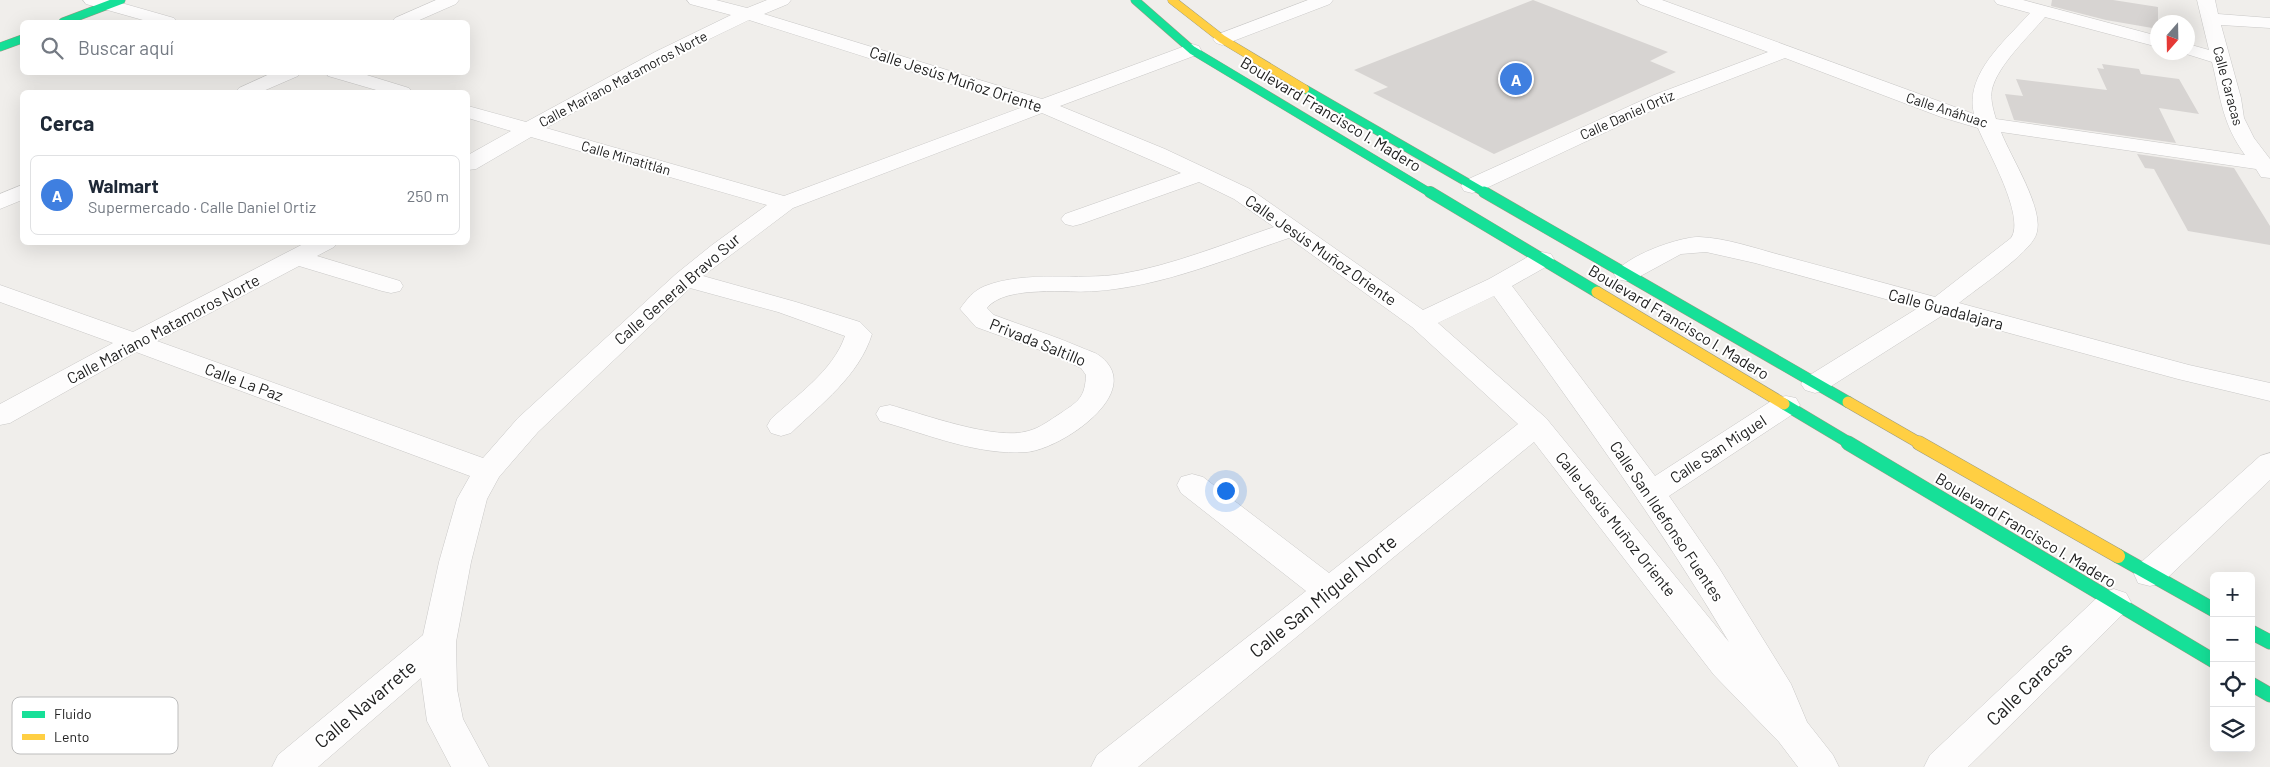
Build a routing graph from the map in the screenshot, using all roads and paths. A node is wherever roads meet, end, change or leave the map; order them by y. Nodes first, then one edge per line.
1 (450, 0) edge
2 (696, 0) edge
3 (782, 0) edge
4 (1135, 0) edge
5 (1172, 0) edge
6 (1324, 0) edge
7 (1646, 0) edge
8 (2002, 0) edge
9 (107, 2) edge
10 (2208, 10) edge
11 (2041, 11) junction
12 (747, 14) junction
13 (67, 20) edge
14 (162, 20) edge
15 (405, 20) edge
16 (2270, 23) edge
17 (1222, 39) junction
18 (20, 40) edge
19 (2150, 40) edge
20 (0, 47) edge
21 (1192, 50) junction
22 (1785, 52) junction
23 (2195, 52) edge
24 (2221, 59) junction
25 (284, 75) edge
26 (345, 75) edge
27 (250, 90) edge
28 (395, 90) edge
29 (1042, 106) junction
30 (470, 113) edge
31 (1987, 124) junction
32 (528, 130) junction
33 (470, 163) edge
34 (2266, 169) edge
35 (1200, 174) junction
36 (1472, 186) junction
37 (20, 193) edge
38 (0, 202) edge
39 (786, 203) junction
40 (1073, 219) dead end
41 (1292, 229) junction
42 (321, 245) edge
43 (298, 258) junction
44 (1542, 259) junction
45 (1626, 274) junction
46 (685, 280) junction
47 (1498, 284) junction
48 (391, 286) dead end
49 (0, 293) edge
50 (1938, 307) junction
51 (1421, 321) junction
52 (135, 342) junction
53 (1815, 384) junction
54 (2270, 392) edge
55 (1786, 405) junction
56 (890, 414) dead end
57 (0, 416) edge
58 (1536, 425) junction
59 (781, 426) dead end
60 (2270, 463) edge
61 (488, 471) junction
62 (1192, 484) dead end
63 (1651, 493) junction
64 (2150, 574) junction
65 (1330, 591) junction
66 (2114, 602) junction
67 (2210, 608) edge
68 (2255, 634) edge
69 (439, 642) junction
70 (2270, 642) edge
71 (2210, 659) edge
72 (2255, 686) edge
73 (2270, 695) edge
74 (1792, 731) junction
75 (291, 767) edge
76 (470, 767) edge
77 (1110, 767) edge
78 (1820, 767) edge
79 (1944, 767) edge

1 - 15 street
2 - 12 street, Calle Jesús Muñoz Oriente
3 - 12 street, Calle Mariano Matamoros Norte
4 - 21 main road, Boulevard Francisco I. Madero
5 - 17 main road, Boulevard Francisco I. Madero
6 - 17 street
7 - 22 street, Calle Anáhuac
8 - 11 street
9 - 13 main road
9 - 14 street
10 - 16 street
10 - 24 street, Calle Caracas
11 - 19 street
11 - 31 street
12 - 29 street, Calle Jesús Muñoz Oriente
12 - 32 street, Calle Mariano Matamoros Norte
17 - 36 main road, Boulevard Francisco I. Madero
18 - 20 main road
21 - 29 street, Calle General Bravo Sur
21 - 44 main road, Boulevard Francisco I. Madero
22 - 31 street, Calle Anáhuac
22 - 36 street, Calle Daniel Ortiz
23 - 24 street
24 - 34 street, Calle Caracas
25 - 27 street
26 - 28 street
29 - 35 street, Calle Jesús Muñoz Oriente
29 - 39 street, Calle General Bravo Sur
30 - 32 street, Calle Minatitlán
31 - 34 street, Calle Anáhuac
31 - 50 street
32 - 33 street, Calle Mariano Matamoros Norte
32 - 39 street, Calle Minatitlán
35 - 40 street
35 - 41 street, Calle Jesús Muñoz Oriente
36 - 45 main road, Boulevard Francisco I. Madero
37 - 38 street
39 - 46 street, Calle General Bravo Sur
41 - 51 street, Calle Jesús Muñoz Oriente
41 - 56 street, Privada Saltillo
42 - 43 street, Calle Mariano Matamoros Norte
43 - 48 street
43 - 52 street, Calle Mariano Matamoros Norte
44 - 47 street
44 - 55 main road, Boulevard Francisco I. Madero
45 - 50 street, Calle Guadalajara
45 - 53 main road, Boulevard Francisco I. Madero
46 - 59 street
46 - 61 street, Calle General Bravo Sur
47 - 51 street
47 - 63 street, Calle San Ildefonso Fuentes
49 - 52 street, Calle La Paz
50 - 53 street
50 - 54 street, Calle Guadalajara
51 - 58 street, Calle Jesús Muñoz Oriente
52 - 57 street, Calle Mariano Matamoros Norte
52 - 61 street, Calle La Paz
53 - 64 main road, Boulevard Francisco I. Madero
55 - 63 street, Calle San Miguel
55 - 66 main road, Boulevard Francisco I. Madero
58 - 65 street, Calle San Miguel Norte
58 - 74 street, Calle Jesús Muñoz Oriente
60 - 64 street
61 - 69 street, Calle General Bravo Sur
62 - 65 street
63 - 74 street, Calle San Ildefonso Fuentes
64 - 67 main road, Boulevard Francisco I. Madero
65 - 77 street, Calle San Miguel Norte
66 - 71 main road, Boulevard Francisco I. Madero
66 - 79 street, Calle Caracas
68 - 70 main road
69 - 75 street, Calle Navarrete
69 - 76 street, Calle General Bravo Sur
72 - 73 main road
74 - 78 street, Calle San Ildefonso Fuentes

